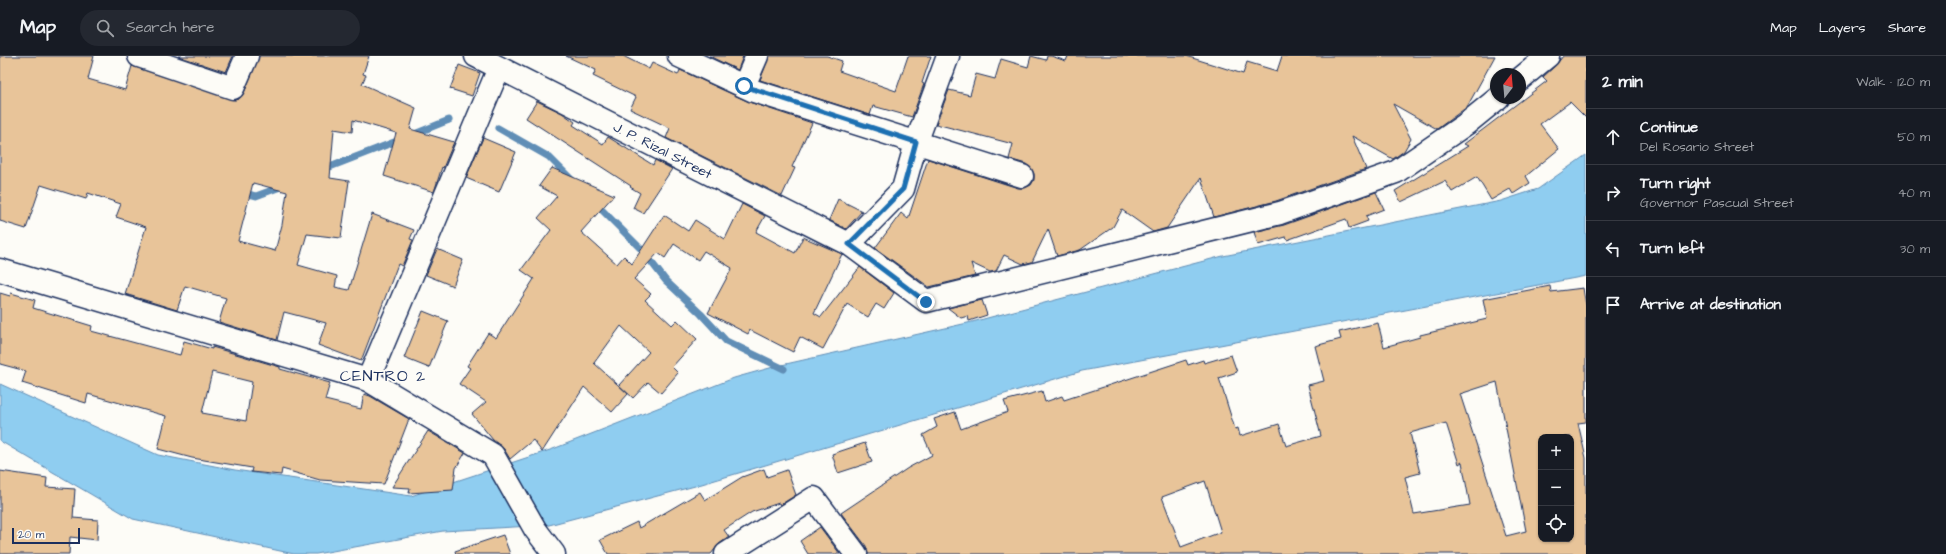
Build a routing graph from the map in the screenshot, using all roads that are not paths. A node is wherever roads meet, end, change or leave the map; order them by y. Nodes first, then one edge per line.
1 (139, 56) edge
2 (247, 56) edge
3 (476, 56) edge
4 (679, 56) edge
5 (757, 56) edge
6 (948, 56) edge
7 (1548, 56) edge
8 (499, 68) junction
9 (1526, 74) edge
10 (744, 86) junction
11 (1491, 104) edge
12 (916, 142) junction
13 (1022, 176) dead end
14 (849, 244) junction
15 (0, 270) edge
16 (368, 380) junction
17 (554, 554) edge
18 (726, 554) edge
19 (856, 554) edge

1 - 2 street
3 - 8 street, J. P. Rizal Street
4 - 10 street
5 - 10 street
6 - 12 street
7 - 9 street
8 - 14 street, J. P. Rizal Street
8 - 16 street
10 - 12 street
11 - 14 street, J. P. Rizal Street
12 - 13 street
12 - 14 street
15 - 16 street
16 - 17 street
18 - 19 street

